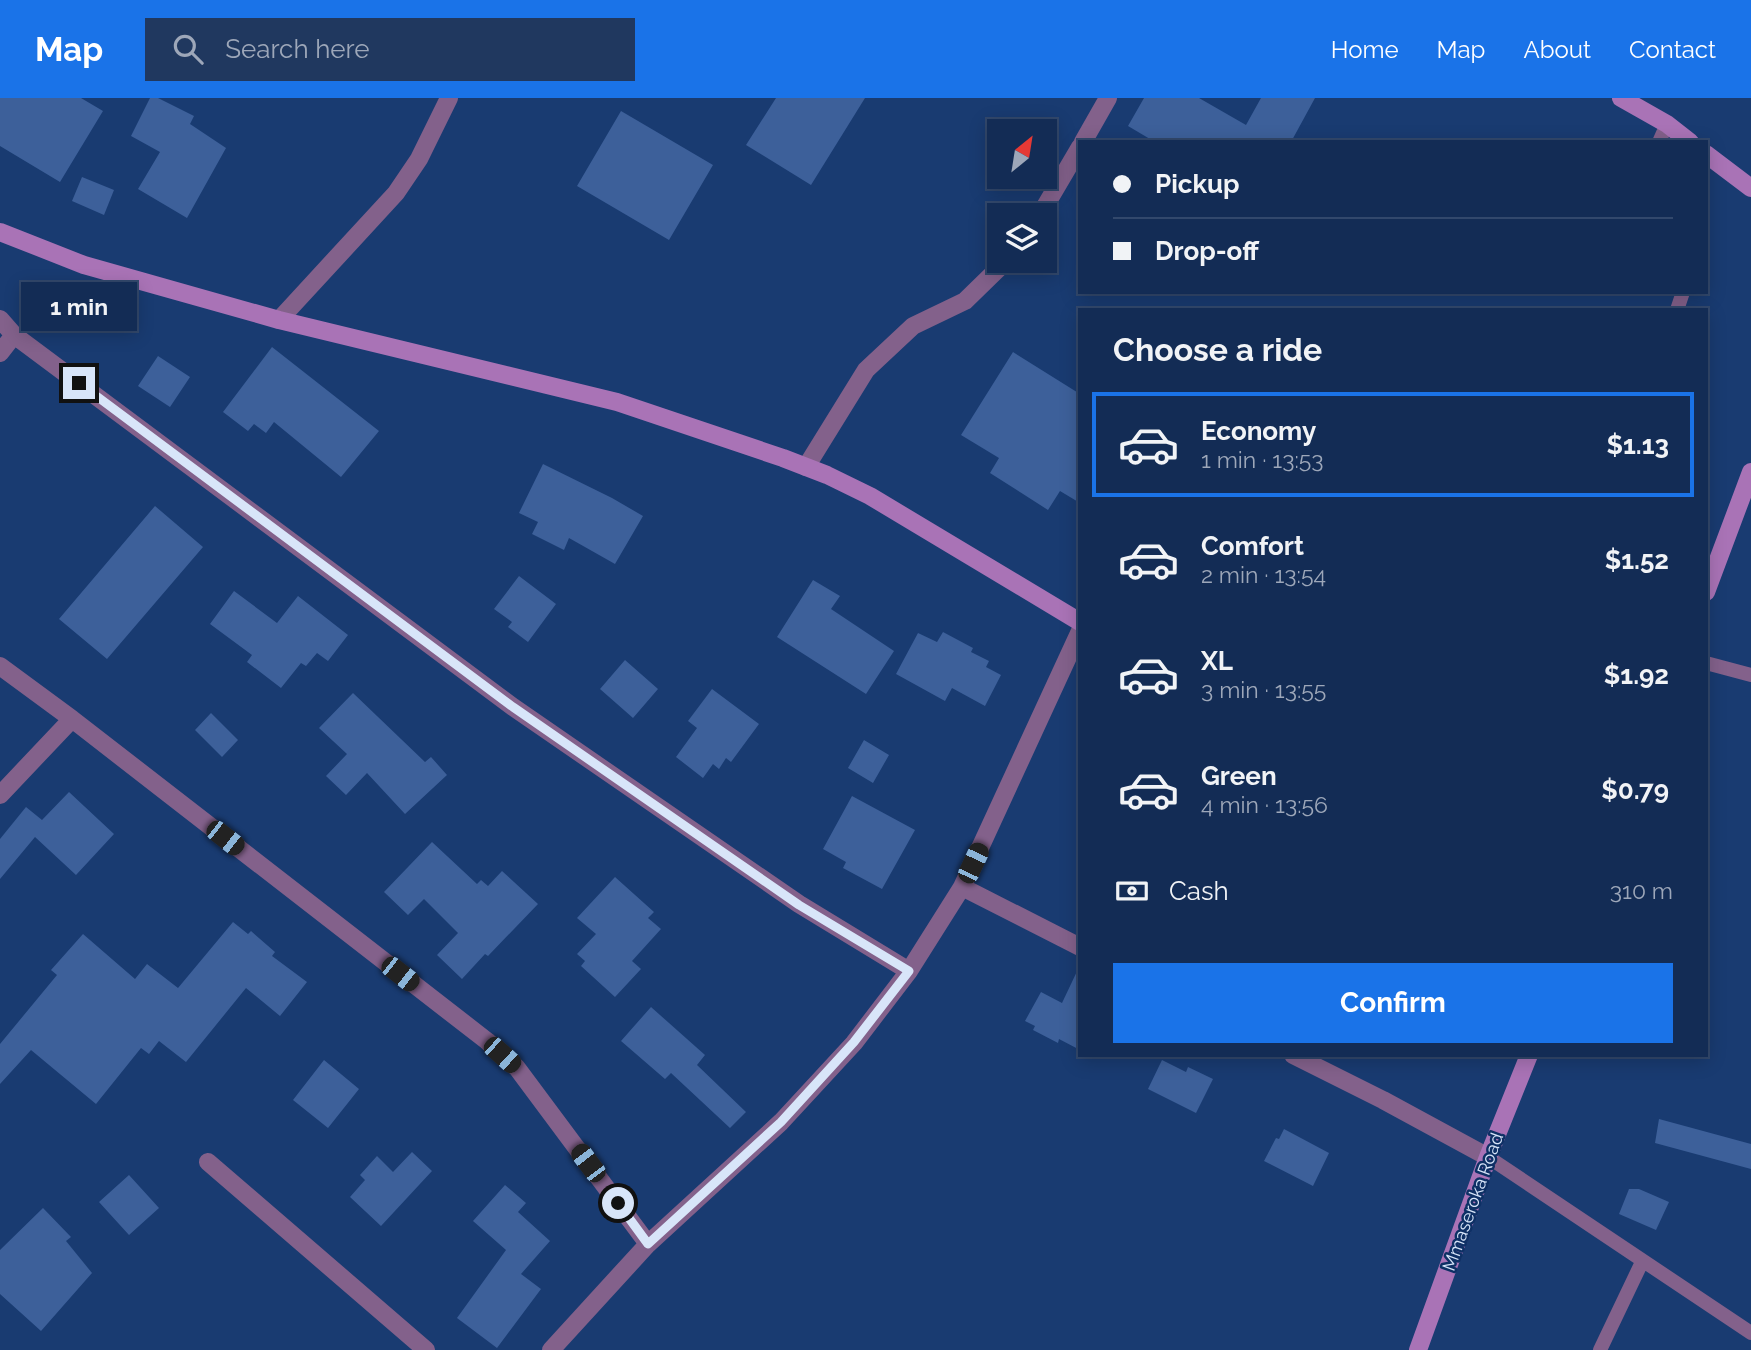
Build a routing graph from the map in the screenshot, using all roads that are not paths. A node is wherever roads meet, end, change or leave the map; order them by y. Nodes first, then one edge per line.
1 (449, 98) edge
2 (1108, 98) edge
3 (1621, 98) edge
4 (1667, 124) junction
5 (1084, 140) edge
6 (1660, 140) edge
7 (1687, 140) edge
8 (1078, 150) edge
9 (1708, 156) edge
10 (1751, 188) edge
11 (1047, 203) edge
12 (0, 232) edge
13 (994, 273) edge
14 (0, 319) edge
15 (279, 320) junction
16 (14, 335) junction
17 (0, 353) edge
18 (806, 467) junction
19 (1751, 472) edge
20 (1708, 587) edge
21 (1078, 621) edge
22 (1078, 635) edge
23 (1708, 664) edge
24 (0, 666) edge
25 (1751, 675) edge
26 (72, 719) junction
27 (0, 795) edge
28 (962, 887) junction
29 (1078, 946) edge
30 (909, 971) junction
31 (1297, 1057) edge
32 (1528, 1057) edge
33 (1488, 1157) junction
34 (208, 1161) dead end
35 (648, 1244) junction
36 (1642, 1262) junction
37 (1751, 1333) edge
38 (426, 1350) edge
39 (551, 1350) edge
40 (1418, 1350) edge
41 (1600, 1350) edge

1 - 15 street
2 - 5 street
3 - 4 street
4 - 6 lane
4 - 7 street
8 - 11 street
9 - 10 street
12 - 15 street
13 - 18 street
14 - 16 street
15 - 18 street
16 - 17 street
16 - 30 street
18 - 21 street
19 - 20 street
22 - 28 street
23 - 25 lane
24 - 26 street
26 - 27 street
26 - 35 street
28 - 29 street
28 - 30 street
30 - 35 street
31 - 33 street
32 - 33 street, Mmaseroka Road
33 - 36 lane
33 - 40 street, Mmaseroka Road
34 - 38 street
35 - 39 street
36 - 37 lane
36 - 41 lane

